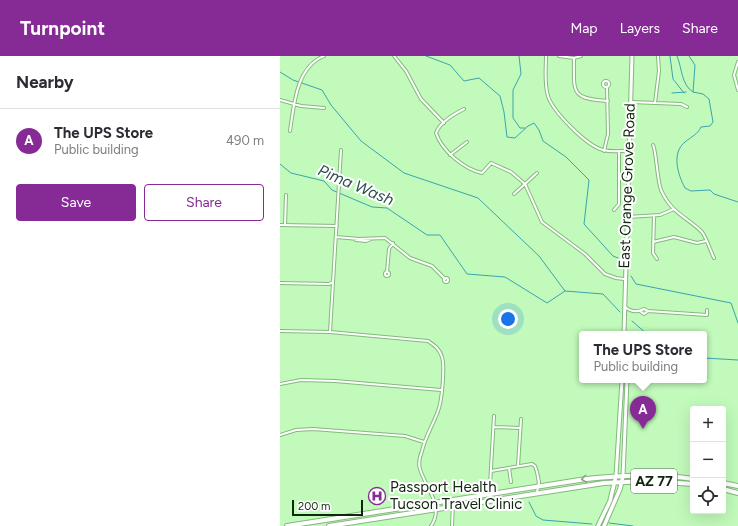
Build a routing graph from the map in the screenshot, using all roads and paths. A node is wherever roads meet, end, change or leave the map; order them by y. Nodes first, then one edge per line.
1 (324, 56) edge
2 (394, 56) edge
3 (546, 56) edge
4 (559, 56) edge
5 (581, 56) edge
6 (632, 56) edge
7 (658, 56) edge
8 (574, 58) junction
9 (738, 62) edge
10 (607, 87) dead end
11 (738, 90) edge
12 (280, 100) edge
13 (608, 102) junction
14 (630, 102) junction
15 (655, 103) junction
16 (294, 104) junction
17 (687, 107) dead end
18 (324, 108) dead end
19 (464, 109) dead end
20 (444, 123) junction
21 (290, 131) dead end
22 (467, 142) dead end
23 (653, 145) dead end
24 (341, 150) dead end
25 (604, 151) junction
26 (619, 151) junction
27 (628, 151) junction
28 (450, 155) junction
29 (537, 173) dead end
30 (525, 184) junction
31 (514, 194) dead end
32 (286, 195) dead end
33 (674, 209) junction
34 (614, 210) dead end
35 (654, 216) junction
36 (626, 217) junction
37 (280, 225) edge
38 (285, 225) junction
39 (337, 226) junction
40 (336, 236) junction
41 (706, 241) junction
42 (653, 242) junction
43 (393, 243) junction
44 (657, 258) dead end
45 (714, 258) dead end
46 (387, 272) dead end
47 (445, 279) dead end
48 (624, 279) junction
49 (333, 282) junction
50 (280, 283) edge
51 (624, 306) junction
52 (707, 310) dead end
53 (630, 311) junction
54 (624, 316) junction
55 (280, 331) edge
56 (624, 331) edge
57 (330, 332) junction
58 (622, 383) edge
59 (627, 383) edge
60 (280, 384) edge
61 (441, 390) junction
62 (494, 416) dead end
63 (521, 419) dead end
64 (494, 427) junction
65 (520, 428) junction
66 (280, 435) edge
67 (424, 442) junction
68 (518, 466) junction
69 (509, 468) junction
70 (490, 471) junction
71 (616, 476) junction
72 (623, 476) junction
73 (690, 478) edge
74 (511, 482) dead end
75 (615, 482) junction
76 (622, 482) junction
77 (690, 484) edge
78 (726, 484) edge
79 (490, 485) dead end
80 (538, 485) junction
81 (738, 486) edge
82 (726, 490) edge
83 (537, 492) junction
84 (738, 493) edge
85 (453, 500) junction
86 (434, 503) junction
87 (453, 506) junction
88 (435, 509) junction
89 (330, 519) junction
90 (287, 526) edge
91 (330, 526) edge
92 (431, 526) edge
93 (452, 526) edge
94 (598, 526) edge
95 (604, 526) edge

1 - 16 street
2 - 20 street
3 - 25 street
4 - 8 street
5 - 8 street
6 - 14 main road, East Orange Grove Road
7 - 15 street
8 - 13 street
9 - 11 street
10 - 13 street
12 - 16 street
13 - 25 street
14 - 15 street
14 - 27 main road, East Orange Grove Road
15 - 17 street
16 - 18 street
16 - 21 street
19 - 20 street
20 - 28 street
22 - 28 street
23 - 33 street
24 - 39 street
25 - 26 street
26 - 27 street
26 - 34 street
27 - 36 main road, East Orange Grove Road
28 - 30 street
29 - 30 street
30 - 31 street
30 - 48 street
32 - 38 street
33 - 35 street
33 - 41 street
35 - 36 street
35 - 42 street
36 - 48 main road, East Orange Grove Road
37 - 38 street
38 - 39 street
39 - 40 street
40 - 43 street
40 - 49 street
41 - 42 street
41 - 45 street
42 - 44 street
43 - 46 street
43 - 47 street
48 - 51 main road, East Orange Grove Road
49 - 50 street
49 - 57 street
51 - 53 street
51 - 54 main road, East Orange Grove Road
52 - 53 street
53 - 54 street
54 - 56 main road, East Orange Grove Road
55 - 57 street
57 - 61 street
58 - 71 main road
59 - 72 main road
60 - 61 street
61 - 67 street
62 - 64 street
63 - 65 street
64 - 65 street
64 - 70 street
65 - 68 street
66 - 67 street
67 - 86 street
68 - 69 street
68 - 80 street
69 - 70 street
69 - 74 street
70 - 79 street
71 - 72 highway, AZ 77
71 - 75 main road
71 -> 80 highway, AZ 77
72 - 73 highway, AZ 77
72 - 76 main road
75 - 76 highway, AZ 77
75 - 83 highway, AZ 77
75 - 94 main road
76 - 77 highway, AZ 77
76 - 95 main road
78 - 81 highway
80 - 83 street
80 - 85 highway, AZ 77
82 - 84 highway
83 - 87 highway, AZ 77
85 - 86 highway, AZ 77
85 - 87 street
86 - 88 street
86 - 89 highway, AZ 77
87 - 88 highway, AZ 77
87 - 93 street
88 - 91 highway, AZ 77
88 - 92 street
89 - 90 highway, AZ 77
89 - 91 street

